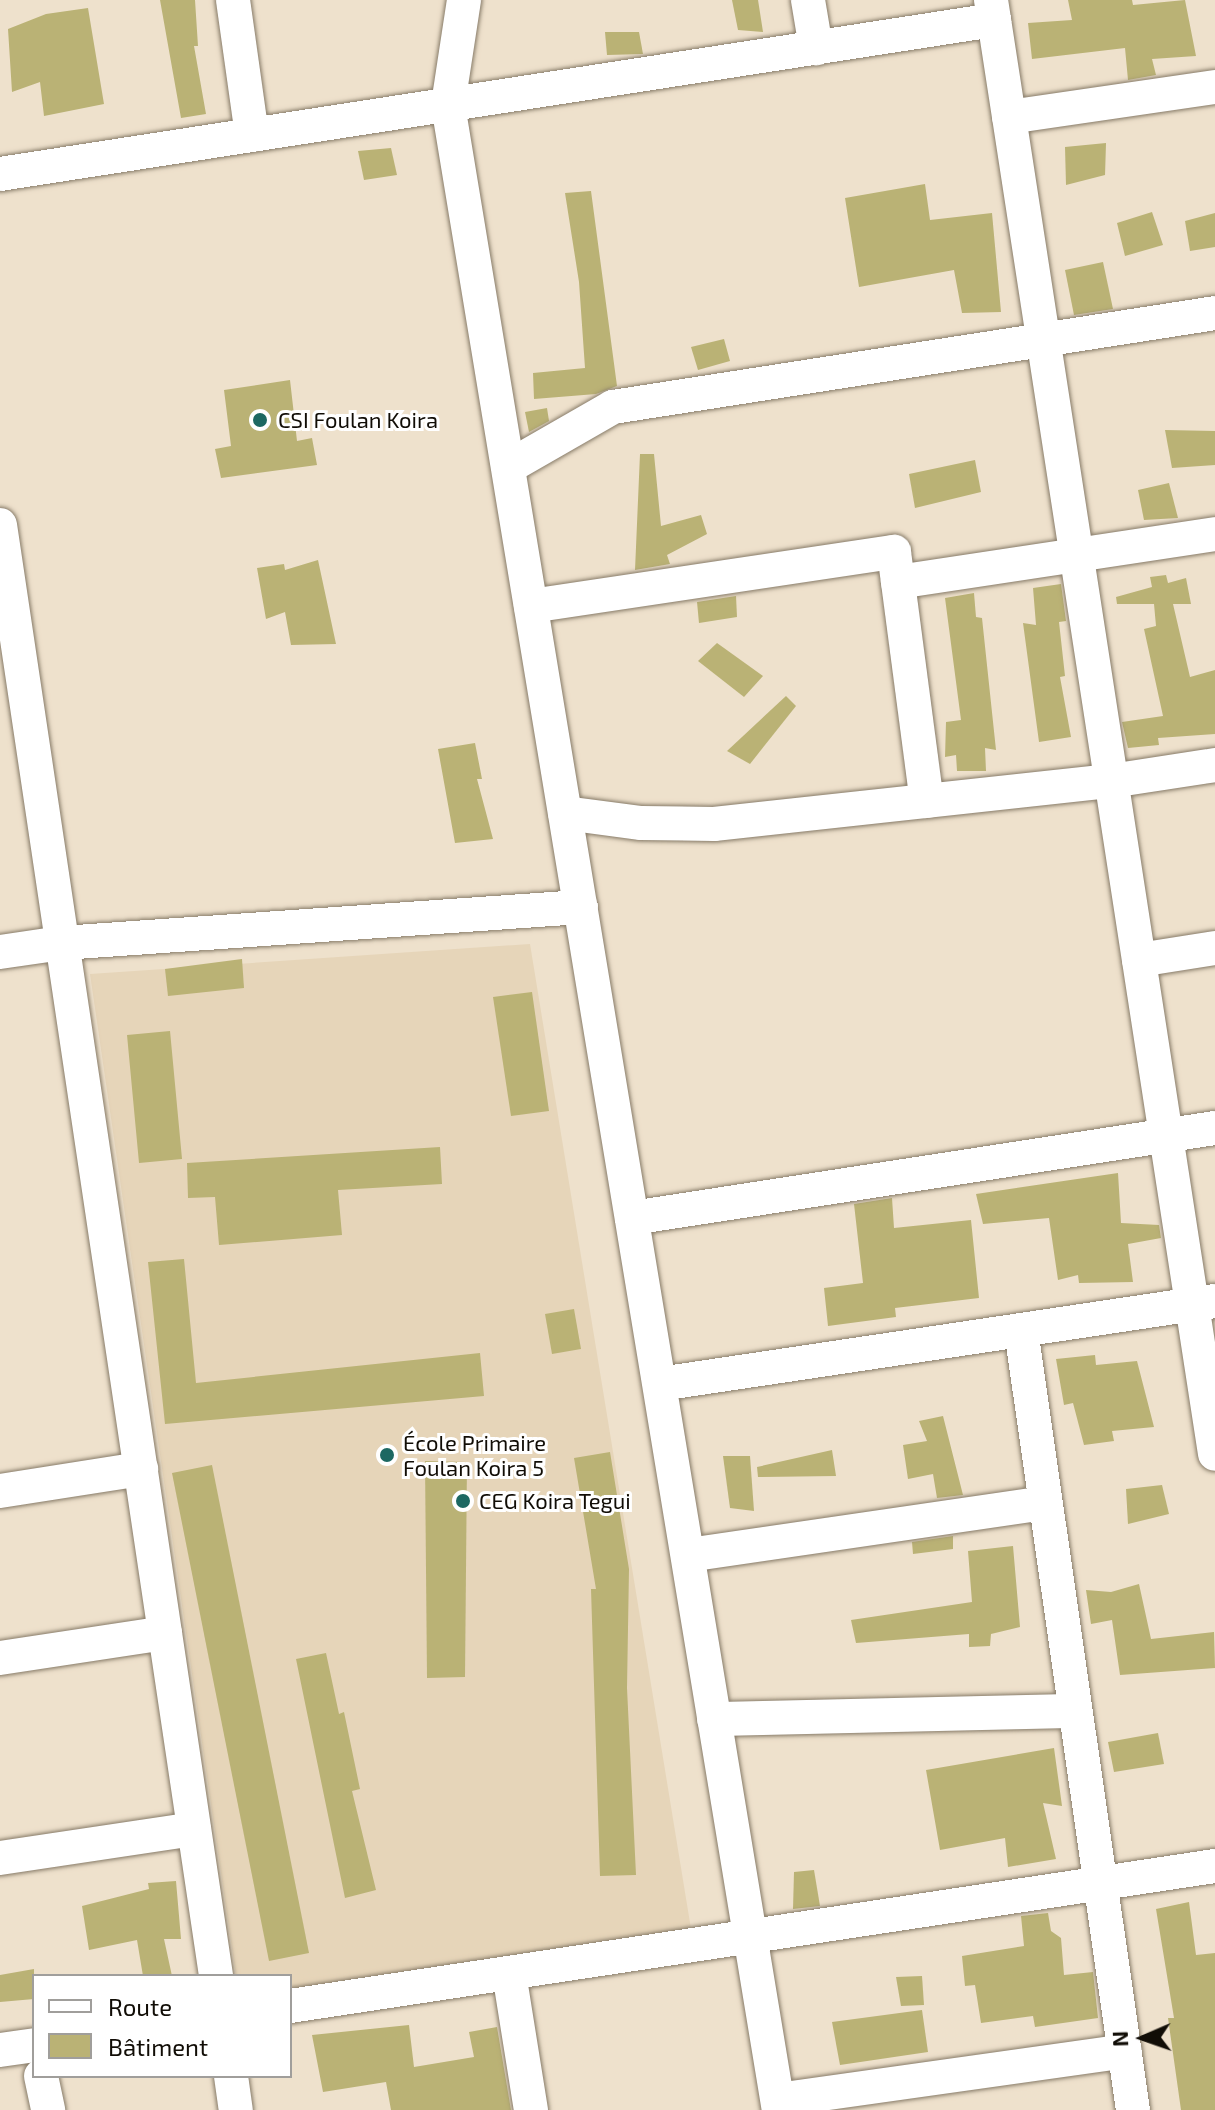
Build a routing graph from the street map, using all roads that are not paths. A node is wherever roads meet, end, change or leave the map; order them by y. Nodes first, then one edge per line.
1 (233, 0) edge
2 (464, 0) edge
3 (808, 0) edge
4 (992, 10) edge
5 (816, 48) junction
6 (1215, 87) edge
7 (448, 105) junction
8 (1009, 117) junction
9 (252, 135) junction
10 (0, 174) edge
11 (1215, 313) edge
12 (1044, 340) junction
13 (510, 466) junction
14 (0, 525) edge
15 (1215, 534) edge
16 (1076, 555) junction
17 (898, 582) junction
18 (531, 606) junction
19 (14, 711) edge
20 (1215, 765) edge
21 (1111, 781) junction
22 (927, 801) junction
23 (565, 813) junction
24 (581, 907) junction
25 (62, 943) junction
26 (1215, 948) edge
27 (0, 952) edge
28 (1139, 960) junction
29 (1215, 1128) edge
30 (1166, 1135) junction
31 (632, 1218) junction
32 (1204, 1302) edge
33 (1021, 1330) junction
34 (660, 1384) junction
35 (1215, 1454) edge
36 (141, 1469) junction
37 (0, 1491) edge
38 (1043, 1503) junction
39 (688, 1555) junction
40 (165, 1633) junction
41 (0, 1658) edge
42 (1075, 1711) junction
43 (714, 1719) junction
44 (194, 1829) junction
45 (0, 1858) edge
46 (1215, 1866) edge
47 (1100, 1883) junction
48 (750, 1937) junction
49 (509, 1973) junction
50 (216, 1974) edge
51 (292, 2006) edge
52 (32, 2045) edge
53 (0, 2050) edge
54 (1125, 2051) junction
55 (41, 2078) edge
56 (231, 2078) edge
57 (778, 2105) edge
58 (48, 2110) edge
59 (236, 2110) edge
60 (531, 2110) edge
61 (1133, 2110) edge

1 - 9 street
2 - 7 street
3 - 5 street
4 - 5 street
4 - 8 street
5 - 7 street
6 - 8 street
7 - 9 street
7 - 13 street
8 - 12 street
9 - 10 street
11 - 12 street
12 - 13 street
12 - 16 street
13 - 18 street
14 - 19 street
15 - 16 street
16 - 17 street
16 - 21 street
17 - 18 street
17 - 22 street
18 - 23 street
19 - 25 street
20 - 21 street
21 - 22 street
21 - 28 street
22 - 23 street
23 - 24 street
24 - 25 street
24 - 31 street
25 - 27 street
25 - 36 street
26 - 28 street
28 - 30 street
29 - 30 street
30 - 31 street
30 - 32 street
31 - 34 street
32 - 33 street
32 - 35 street
33 - 34 street
33 - 38 street
34 - 39 street
36 - 37 street
36 - 40 street
38 - 39 street
38 - 42 street
39 - 43 street
40 - 41 street
40 - 44 street
42 - 43 street
42 - 47 street
43 - 48 street
44 - 45 street
44 - 50 street
46 - 47 street
47 - 48 street
47 - 54 street
48 - 49 street
48 - 57 street
49 - 51 street
49 - 60 street
52 - 53 street
54 - 57 street
54 - 61 street
55 - 58 street
56 - 59 street

